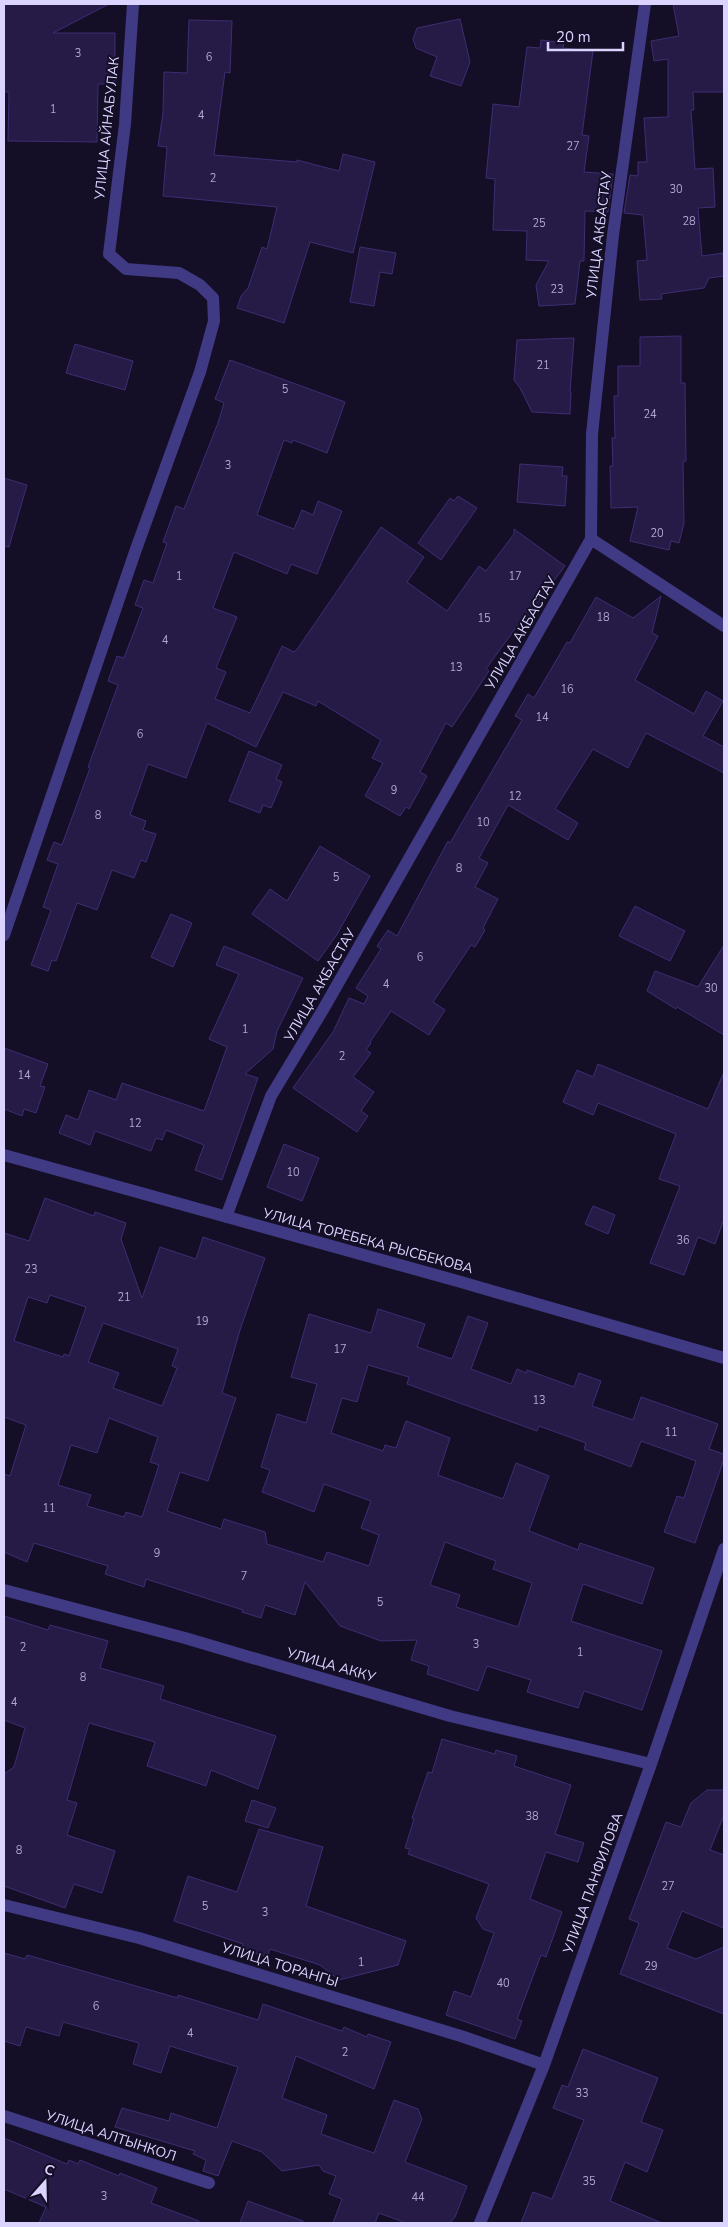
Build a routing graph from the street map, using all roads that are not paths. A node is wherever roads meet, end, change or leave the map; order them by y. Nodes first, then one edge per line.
1 (133, 4) edge
2 (644, 4) edge
3 (592, 540) junction
4 (724, 626) edge
5 (4, 935) edge
6 (4, 1155) edge
7 (226, 1217) junction
8 (724, 1358) edge
9 (724, 1549) edge
10 (4, 1590) edge
11 (651, 1764) junction
12 (4, 1906) edge
13 (544, 2065) junction
14 (4, 2116) edge
15 (209, 2183) dead end
16 (480, 2223) edge

1 - 5 street, УЛИЦА АЙНАБУЛАК
2 - 3 street, УЛИЦА АКБАСТАУ
3 - 4 street
3 - 7 street, УЛИЦА АКБАСТАУ
6 - 7 street, УЛИЦА ТОРЕБЕКА РЫСБЕКОВА
7 - 8 street, УЛИЦА ТОРЕБЕКА РЫСБЕКОВА
9 - 11 street, УЛИЦА ПАНФИЛОВА
10 - 11 street, УЛИЦА АККУ
11 - 13 street, УЛИЦА ПАНФИЛОВА
12 - 13 street, УЛИЦА ТОРАНГЫ
13 - 16 street, УЛИЦА ПАНФИЛОВА
14 - 15 street, УЛИЦА АЛТЫНКОЛ

